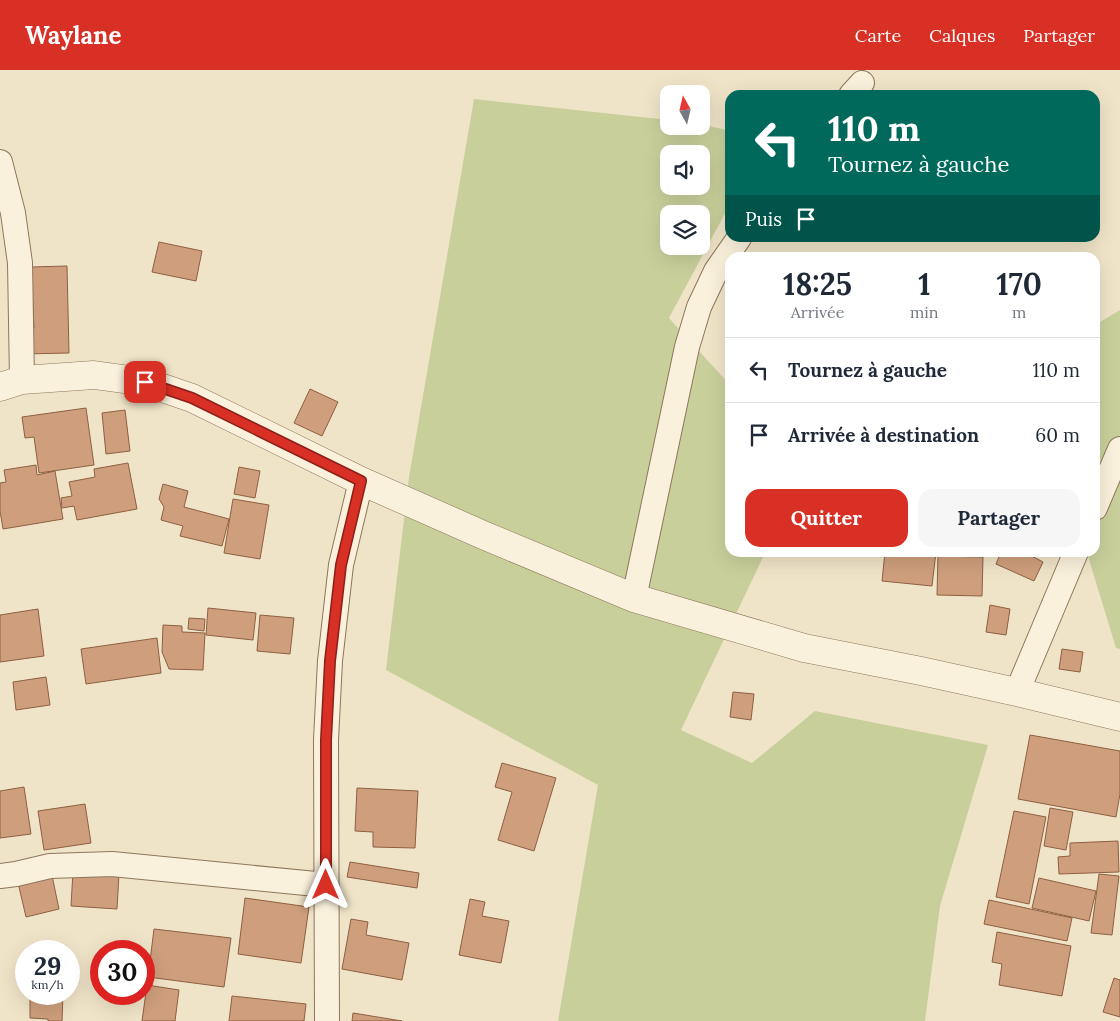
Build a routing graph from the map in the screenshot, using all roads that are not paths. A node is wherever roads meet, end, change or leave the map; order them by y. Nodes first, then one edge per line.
1 (0, 162) edge
2 (725, 258) edge
3 (11, 384) edge
4 (1120, 449) edge
5 (361, 481) junction
6 (1100, 496) edge
7 (1074, 557) edge
8 (634, 598) junction
9 (1017, 692) junction
10 (1120, 717) edge
11 (0, 876) edge
12 (326, 885) junction
13 (327, 1021) edge

1 - 3 street
2 - 8 street
3 - 5 street
4 - 6 street
5 - 8 street
5 - 12 street
7 - 9 street
8 - 9 street
9 - 10 street
11 - 12 street
12 - 13 street

